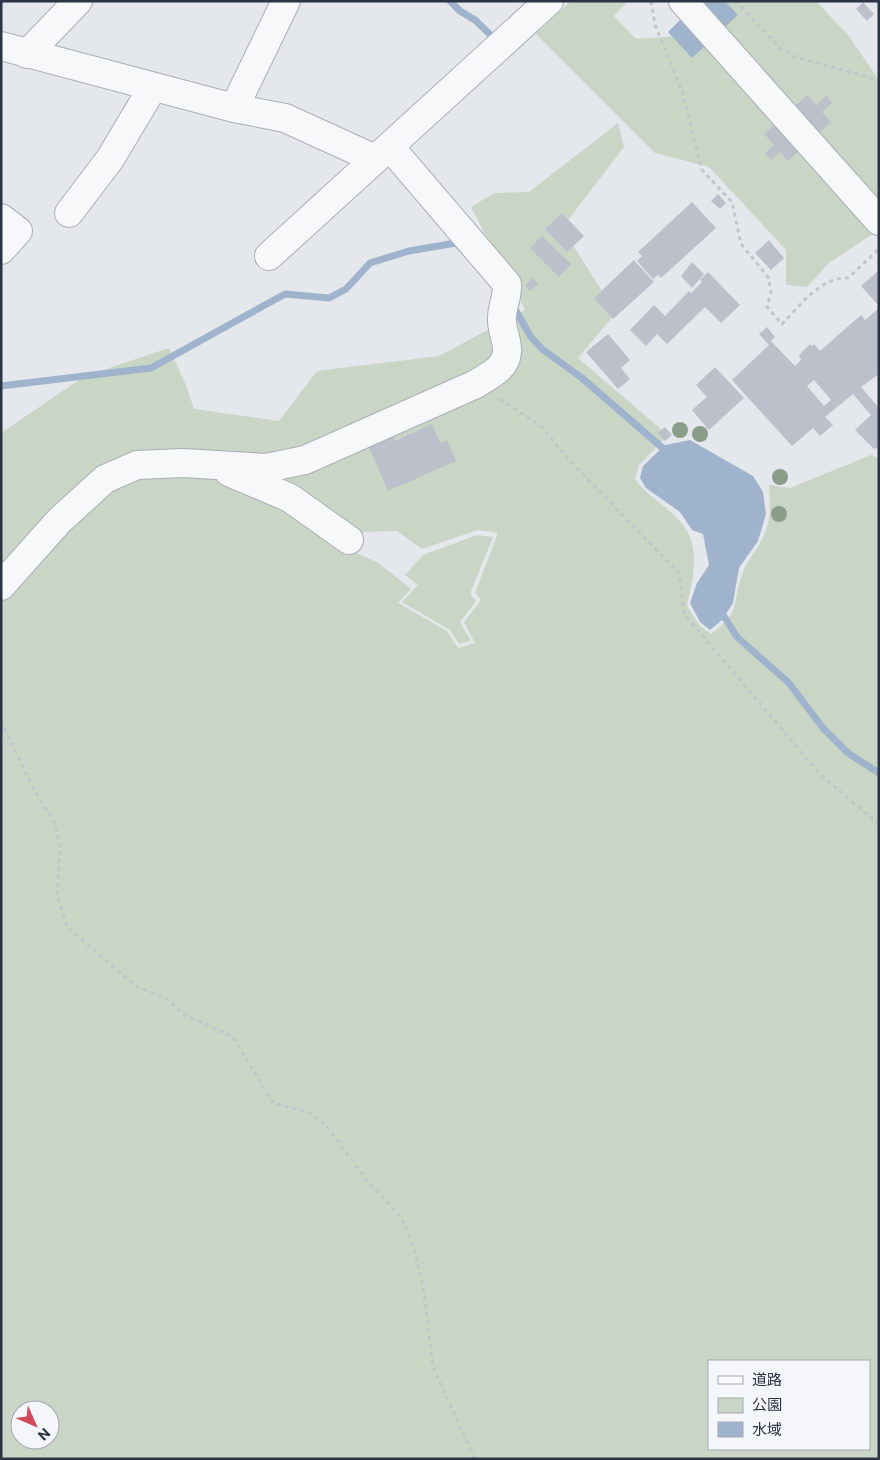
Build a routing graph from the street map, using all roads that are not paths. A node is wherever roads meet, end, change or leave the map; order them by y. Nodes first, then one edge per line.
1 (78, 1) edge
2 (286, 1) edge
3 (549, 1) edge
4 (696, 16) edge
5 (1, 46) edge
6 (27, 54) junction
7 (153, 87) junction
8 (234, 108) junction
9 (383, 153) junction
10 (69, 213) dead end
11 (1, 218) edge
12 (879, 221) edge
13 (1, 250) edge
14 (269, 256) dead end
15 (217, 466) junction
16 (349, 540) dead end
17 (1, 586) edge

1 - 6 street
2 - 8 street
3 - 9 street
4 - 12 street
5 - 6 street
6 - 7 street
7 - 8 street
7 - 10 street
8 - 9 street
9 - 14 street
9 - 15 street
11 - 13 street
15 - 16 street
15 - 17 street

